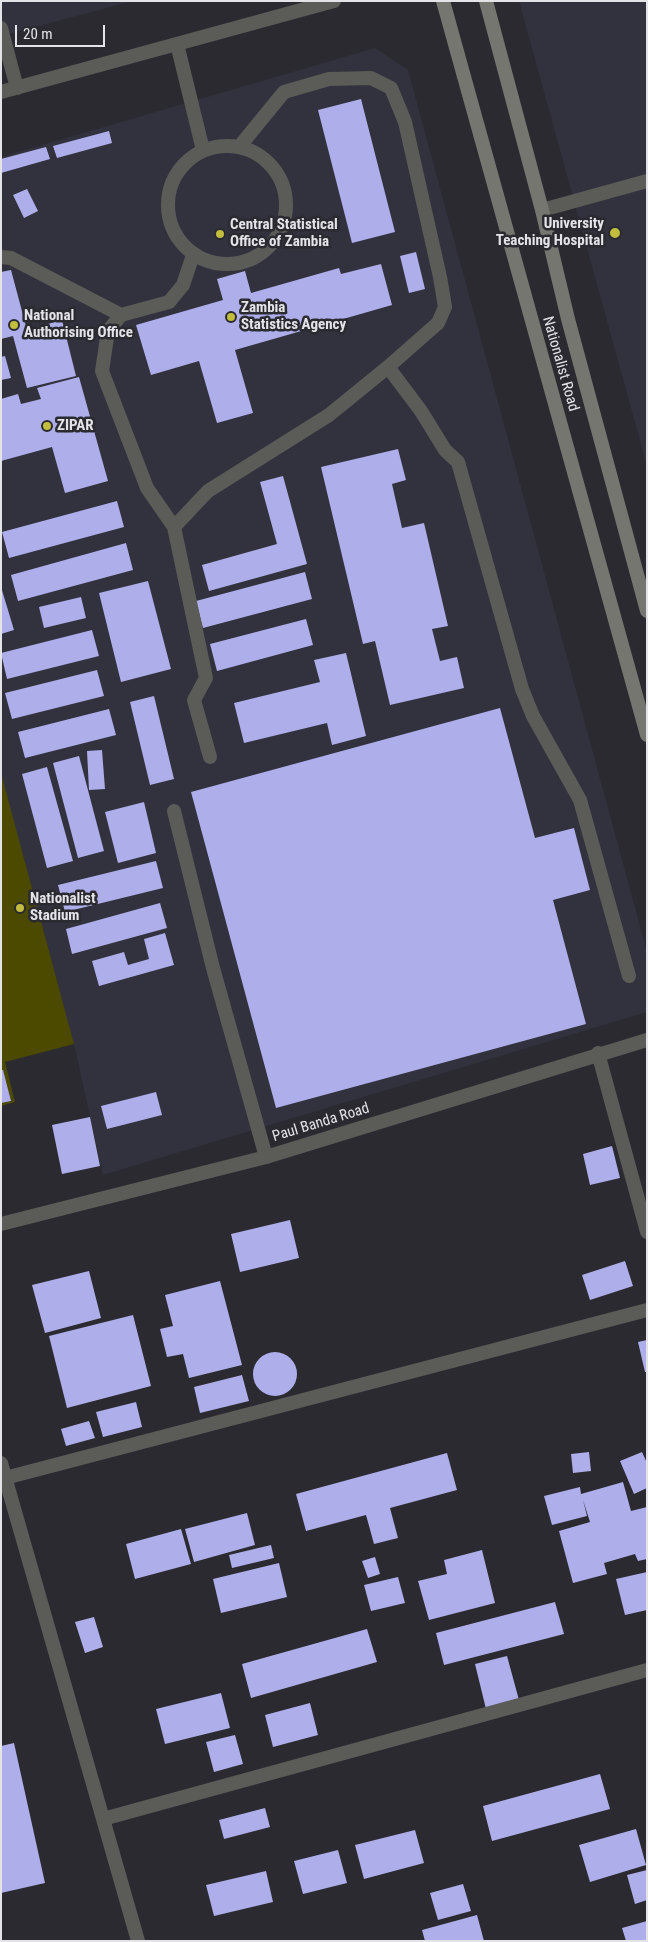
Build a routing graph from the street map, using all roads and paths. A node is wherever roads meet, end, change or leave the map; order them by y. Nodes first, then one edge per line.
1 (334, 1) edge
2 (443, 1) edge
3 (486, 1) edge
4 (1, 28) edge
5 (177, 44) junction
6 (17, 88) junction
7 (1, 92) edge
8 (239, 147) junction
9 (203, 150) junction
10 (647, 181) edge
11 (542, 210) junction
12 (193, 255) junction
13 (1, 258) edge
14 (121, 315) junction
15 (388, 367) junction
16 (174, 527) junction
17 (647, 611) edge
18 (647, 735) edge
19 (210, 757) dead end
20 (174, 811) dead end
21 (629, 976) dead end
22 (647, 1040) edge
23 (598, 1054) junction
24 (266, 1157) junction
25 (1, 1224) edge
26 (647, 1232) edge
27 (647, 1310) edge
28 (1, 1463) edge
29 (5, 1478) junction
30 (647, 1670) edge
31 (102, 1819) junction
32 (138, 1941) edge

1 - 5 street
2 - 18 main road, Nationalist Road
3 - 11 main road, Nationalist Road
4 - 6 street
5 - 6 street
5 - 9 street
6 - 7 street
8 - 9 street
8 - 12 street
8 - 15 street
9 - 12 street
10 - 11 street
11 - 17 main road, Nationalist Road
12 - 14 street
13 - 14 street
14 - 16 street
15 - 16 street
15 - 21 street
16 - 19 street
20 - 24 street
22 - 23 street, Paul Banda Road
23 - 24 street, Paul Banda Road
23 - 26 street
24 - 25 street, Paul Banda Road
27 - 29 street
28 - 29 street
29 - 31 street
30 - 31 street
31 - 32 street

